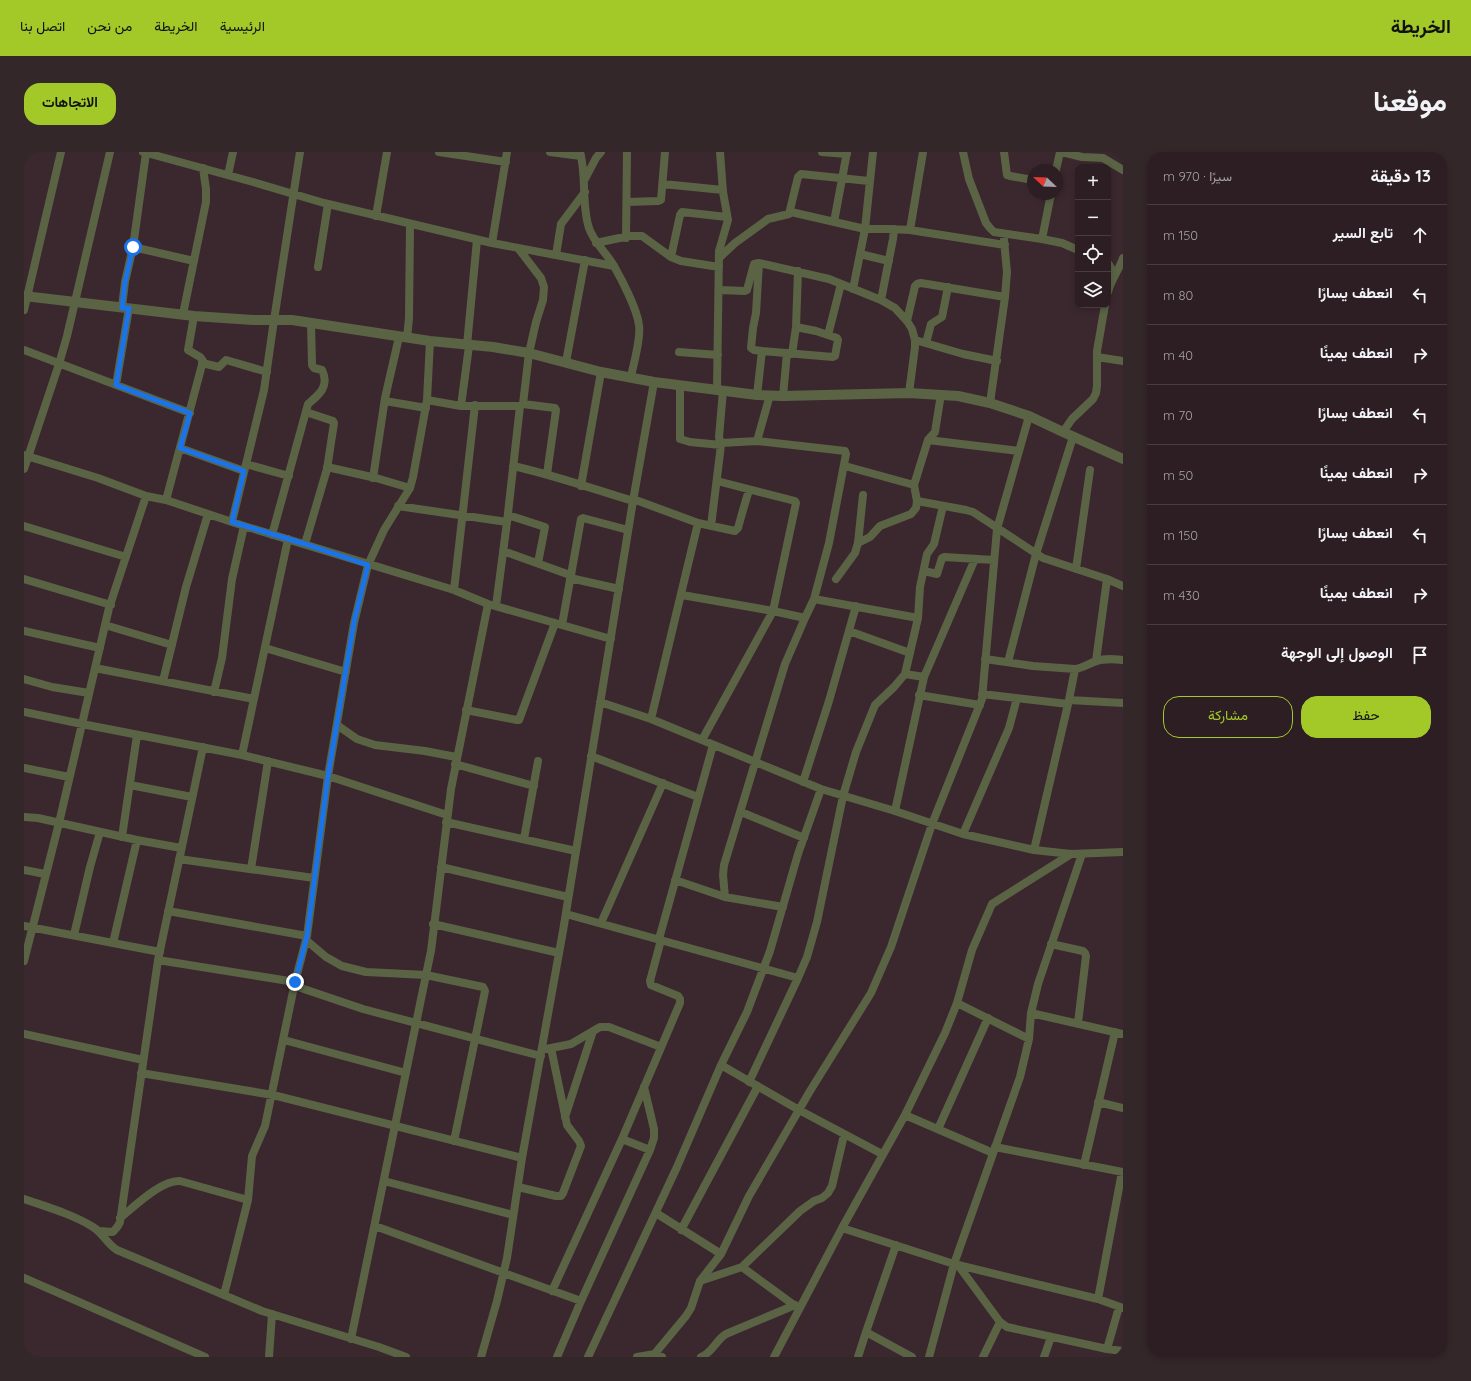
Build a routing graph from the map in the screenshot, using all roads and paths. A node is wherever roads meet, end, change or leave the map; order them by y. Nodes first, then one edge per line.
1 (61, 152) edge
2 (110, 152) edge
3 (144, 152) edge
4 (233, 152) edge
5 (300, 152) edge
6 (387, 152) edge
7 (439, 152) edge
8 (507, 152) edge
9 (550, 152) edge
10 (601, 152) edge
11 (627, 152) edge
12 (665, 152) edge
13 (720, 152) edge
14 (822, 152) edge
15 (873, 152) edge
16 (923, 152) edge
17 (963, 152) edge
18 (1004, 152) edge
19 (1061, 152) edge
20 (847, 153) edge
21 (580, 154) edge
22 (168, 155) edge
23 (1103, 155) edge
24 (506, 162) junction
25 (1058, 164) edge
26 (202, 168) junction
27 (1123, 170) edge
28 (228, 175) junction
29 (842, 178) junction
30 (584, 179) junction
31 (1027, 179) edge
32 (869, 182) junction
33 (663, 184) junction
34 (723, 190) junction
35 (585, 192) junction
36 (293, 194) junction
37 (1050, 200) edge
38 (627, 202) junction
39 (328, 204) junction
40 (790, 212) junction
41 (376, 216) junction
42 (727, 217) junction
43 (834, 222) junction
44 (410, 224) junction
45 (865, 229) junction
46 (894, 229) junction
47 (910, 230) junction
48 (1003, 234) junction
49 (626, 238) junction
50 (1042, 239) junction
51 (477, 240) junction
52 (492, 243) junction
53 (596, 243) junction
54 (1005, 246) junction
55 (133, 247) junction
56 (518, 248) junction
57 (1075, 249) edge
58 (860, 254) junction
59 (556, 255) junction
60 (671, 257) junction
61 (719, 258) junction
62 (1123, 258) edge
63 (585, 260) junction
64 (194, 261) junction
65 (889, 261) junction
66 (759, 263) junction
67 (614, 266) junction
68 (318, 267) dead end
69 (719, 267) junction
70 (1111, 268) edge
71 (1122, 269) edge
72 (798, 271) junction
73 (1113, 277) junction
74 (1111, 283) edge
75 (841, 284) junction
76 (948, 287) junction
77 (853, 289) junction
78 (720, 290) junction
79 (26, 296) edge
80 (1005, 297) junction
81 (881, 300) junction
82 (75, 302) junction
83 (126, 308) junction
84 (1105, 308) edge
85 (24, 310) edge
86 (183, 314) junction
87 (194, 316) junction
88 (274, 320) junction
89 (907, 321) junction
90 (311, 323) junction
91 (796, 327) junction
92 (828, 335) junction
93 (403, 337) junction
94 (915, 340) junction
95 (430, 342) junction
96 (926, 343) junction
97 (468, 346) junction
98 (24, 350) edge
99 (762, 351) junction
100 (680, 352) dead end
101 (529, 353) junction
102 (789, 354) junction
103 (718, 355) junction
104 (1097, 357) junction
105 (997, 361) junction
106 (1123, 361) edge
107 (566, 362) junction
108 (202, 363) junction
109 (59, 364) junction
110 (267, 372) junction
111 (601, 372) junction
112 (631, 376) junction
113 (654, 382) junction
114 (116, 385) junction
115 (680, 385) junction
116 (720, 390) junction
117 (909, 393) junction
118 (941, 394) junction
119 (756, 395) junction
120 (770, 395) junction
121 (783, 396) junction
122 (385, 401) junction
123 (990, 403) junction
124 (426, 404) junction
125 (475, 405) junction
126 (521, 405) junction
127 (461, 406) junction
128 (306, 412) junction
129 (190, 413) junction
130 (1029, 416) junction
131 (1063, 432) junction
132 (1073, 437) junction
133 (928, 440) junction
134 (757, 441) junction
135 (721, 444) junction
136 (180, 448) junction
137 (1019, 451) junction
138 (26, 455) edge
139 (1123, 459) edge
140 (513, 466) junction
141 (845, 466) junction
142 (327, 467) junction
143 (245, 468) junction
144 (24, 469) edge
145 (1090, 470) dead end
146 (547, 474) junction
147 (288, 476) junction
148 (373, 478) junction
149 (718, 481) junction
150 (914, 485) junction
151 (581, 486) junction
152 (410, 488) junction
153 (749, 490) junction
154 (863, 495) dead end
155 (146, 496) junction
156 (166, 500) junction
157 (633, 500) junction
158 (917, 501) junction
159 (398, 506) junction
160 (943, 506) junction
161 (208, 514) junction
162 (463, 516) junction
163 (508, 518) junction
164 (232, 522) junction
165 (698, 523) junction
166 (24, 526) edge
167 (244, 526) junction
168 (711, 526) junction
169 (997, 529) junction
170 (628, 530) junction
171 (272, 535) junction
172 (288, 539) junction
173 (858, 543) junction
174 (305, 544) junction
175 (503, 551) junction
176 (1036, 554) junction
177 (126, 557) junction
178 (975, 559) junction
179 (994, 560) junction
180 (538, 563) junction
181 (368, 565) junction
182 (1076, 569) junction
183 (924, 571) junction
184 (570, 577) junction
185 (24, 579) edge
186 (836, 579) dead end
187 (1107, 579) junction
188 (1123, 586) edge
189 (619, 589) junction
190 (454, 590) junction
191 (682, 595) junction
192 (814, 599) junction
193 (110, 605) junction
194 (492, 605) junction
195 (856, 606) junction
196 (773, 610) junction
197 (804, 618) junction
198 (918, 618) junction
199 (558, 624) junction
200 (105, 625) junction
201 (24, 631) edge
202 (849, 632) junction
203 (611, 639) junction
204 (172, 645) junction
205 (100, 648) junction
206 (265, 648) junction
207 (910, 653) junction
208 (985, 659) junction
209 (1123, 660) edge
210 (1096, 661) junction
211 (1008, 662) junction
212 (95, 668) junction
213 (1075, 669) junction
214 (346, 672) junction
215 (905, 674) junction
216 (924, 677) junction
217 (24, 679) edge
218 (163, 681) junction
219 (214, 692) junction
220 (89, 693) junction
221 (982, 694) junction
222 (920, 695) junction
223 (1017, 698) junction
224 (254, 700) junction
225 (600, 702) junction
226 (1069, 702) junction
227 (1123, 703) edge
228 (980, 705) junction
229 (466, 710) junction
230 (24, 712) edge
231 (651, 719) junction
232 (82, 724) junction
233 (337, 725) junction
234 (137, 735) junction
235 (702, 740) junction
236 (713, 745) junction
237 (203, 747) junction
238 (242, 755) junction
239 (592, 756) junction
240 (456, 760) junction
241 (268, 761) junction
242 (538, 761) dead end
243 (756, 763) junction
244 (24, 768) edge
245 (328, 776) junction
246 (69, 777) junction
247 (803, 782) junction
248 (663, 783) junction
249 (130, 785) junction
250 (534, 786) junction
251 (821, 789) junction
252 (843, 796) junction
253 (192, 797) junction
254 (698, 797) junction
255 (895, 811) junction
256 (741, 812) junction
257 (24, 817) edge
258 (447, 818) junction
259 (59, 823) junction
260 (932, 824) junction
261 (100, 832) junction
262 (963, 834) junction
263 (122, 837) junction
264 (804, 838) junction
265 (524, 839) junction
266 (136, 840) junction
267 (181, 848) junction
268 (1034, 850) junction
269 (576, 851) junction
270 (1123, 852) edge
271 (1071, 854) junction
272 (1082, 854) junction
273 (179, 859) junction
274 (441, 867) junction
275 (251, 869) junction
276 (24, 870) edge
277 (45, 874) junction
278 (314, 878) junction
279 (675, 880) junction
280 (568, 897) junction
281 (725, 897) junction
282 (783, 907) junction
283 (168, 911) junction
284 (566, 914) junction
285 (601, 923) junction
286 (433, 924) junction
287 (28, 927) edge
288 (74, 935) junction
289 (306, 938) junction
290 (660, 939) junction
291 (113, 942) junction
292 (1051, 944) junction
293 (160, 952) junction
294 (559, 953) junction
295 (158, 960) junction
296 (24, 961) edge
297 (764, 968) junction
298 (426, 975) junction
299 (798, 978) junction
300 (295, 984) junction
301 (957, 1003) junction
302 (1031, 1013) junction
303 (988, 1018) junction
304 (1078, 1023) junction
305 (417, 1024) junction
306 (593, 1031) junction
307 (1119, 1033) edge
308 (24, 1034) edge
309 (475, 1038) junction
310 (1029, 1039) junction
311 (284, 1040) junction
312 (661, 1047) junction
313 (551, 1048) junction
314 (541, 1054) junction
315 (143, 1060) junction
316 (721, 1065) junction
317 (141, 1073) junction
318 (406, 1073) junction
319 (749, 1082) junction
320 (758, 1086) junction
321 (644, 1087) junction
322 (273, 1095) junction
323 (1098, 1102) junction
324 (1123, 1108) edge
325 (799, 1110) junction
326 (905, 1114) junction
327 (564, 1117) junction
328 (395, 1126) junction
329 (938, 1129) junction
330 (844, 1134) junction
331 (622, 1139) junction
332 (454, 1141) junction
333 (650, 1150) junction
334 (994, 1150) junction
335 (882, 1154) junction
336 (522, 1158) junction
337 (1084, 1165) junction
338 (1122, 1172) edge
339 (384, 1181) junction
340 (518, 1187) junction
341 (24, 1199) edge
342 (248, 1200) junction
343 (656, 1213) junction
344 (513, 1215) junction
345 (120, 1218) junction
346 (375, 1226) junction
347 (842, 1228) junction
348 (681, 1230) junction
349 (99, 1231) junction
350 (896, 1246) junction
351 (721, 1254) junction
352 (956, 1265) junction
353 (742, 1267) junction
354 (503, 1273) junction
355 (24, 1278) edge
356 (700, 1281) junction
357 (552, 1291) junction
358 (224, 1295) junction
359 (1098, 1299) junction
360 (581, 1301) junction
361 (797, 1307) junction
362 (1121, 1308) edge
363 (272, 1314) junction
364 (1000, 1322) junction
365 (866, 1332) junction
366 (1050, 1337) junction
367 (351, 1339) junction
368 (1107, 1349) junction
369 (1123, 1351) edge
370 (656, 1356) edge
371 (1046, 1356) edge
372 (205, 1357) edge
373 (269, 1357) edge
374 (406, 1357) edge
375 (481, 1357) edge
376 (557, 1357) edge
377 (588, 1357) edge
378 (637, 1357) edge
379 (701, 1357) edge
380 (774, 1357) edge
381 (858, 1357) edge
382 (912, 1357) edge
383 (929, 1357) edge
384 (984, 1357) edge

1 - 79 street
2 - 82 street
3 - 22 street
3 - 55 street
4 - 28 street
5 - 36 street
6 - 41 street
7 - 24 street
8 - 24 street
9 - 21 street
10 - 30 street
11 - 38 street
12 - 33 street
13 - 34 street
14 - 20 street
15 - 32 street
16 - 47 street
17 - 48 street
18 - 31 street
19 - 23 street
19 - 25 street
20 - 29 street
21 - 30 street
22 - 26 street
23 - 27 street
24 - 52 street
26 - 28 street
26 - 64 street
28 - 36 street
29 - 32 street
29 - 40 street
29 - 43 street
30 - 35 street
32 - 45 street
33 - 34 street
33 - 38 street
34 - 42 street
35 - 53 street
35 - 59 street
36 - 39 street
36 - 88 street
37 - 50 street
38 - 49 street
39 - 41 street
39 - 68 street
40 - 43 street
40 - 61 street
41 - 44 street
42 - 60 street
42 - 61 street
43 - 45 street
44 - 51 street
44 - 93 street
45 - 46 street
45 - 58 street
46 - 47 street
46 - 65 street
47 - 54 street
48 - 50 street
48 - 54 street
49 - 53 street
49 - 60 street
50 - 57 street
51 - 52 street
51 - 97 street
52 - 56 street
53 - 67 street
54 - 80 street
55 - 64 street
55 - 83 street
56 - 59 street
56 - 101 street
58 - 65 street
58 - 77 street
59 - 63 street
60 - 69 street
61 - 69 street
62 - 71 street
63 - 67 street
63 - 107 street
64 - 86 street
65 - 81 street
66 - 72 street
66 - 78 street
66 - 99 street
67 - 112 street
69 - 78 street
70 - 73 street
71 - 73 street
72 - 75 street
72 - 91 street
73 - 74 street
75 - 77 street
75 - 92 street
76 - 80 street
76 - 89 street
76 - 96 street
77 - 81 street
78 - 103 street
79 - 82 street
79 - 85 street
80 - 105 street
81 - 89 street
82 - 83 street
82 - 109 street
83 - 86 street
83 - 114 street
84 - 104 street
86 - 87 street
87 - 88 street
87 - 108 street
88 - 90 street
88 - 110 street
89 - 94 street
90 - 93 street
90 - 128 street
91 - 92 street
91 - 102 street
92 - 102 street
93 - 95 street
93 - 122 street
94 - 96 street
94 - 117 street
95 - 97 street
95 - 124 street
96 - 105 street
97 - 101 street
97 - 127 street
98 - 109 street
99 - 102 street
99 - 119 street
100 - 103 street
101 - 107 street
101 - 126 street
102 - 121 street
103 - 116 street
104 - 106 street
104 - 131 street
105 - 123 street
107 - 111 street
108 - 110 street
108 - 129 street
109 - 114 street
109 - 138 street
110 - 143 street
111 - 112 street
111 - 151 street
112 - 113 street
113 - 115 street
113 - 157 street
114 - 129 street
115 - 116 street
115 - 135 street
116 - 119 street
116 - 135 street
117 - 118 street
117 - 121 street
118 - 123 street
118 - 133 street
119 - 120 street
120 - 121 street
120 - 134 street
122 - 124 street
122 - 148 street
123 - 130 street
124 - 127 street
124 - 152 street
125 - 126 street
125 - 127 street
125 - 162 street
126 - 140 street
126 - 146 street
128 - 142 street
128 - 147 street
129 - 136 street
130 - 131 street
130 - 137 street
131 - 132 street
132 - 139 street
132 - 176 street
133 - 137 street
133 - 150 street
134 - 135 street
134 - 141 street
135 - 149 street
136 - 143 street
136 - 156 street
137 - 169 street
138 - 144 street
138 - 155 street
140 - 146 street
140 - 163 street
141 - 150 street
141 - 192 street
142 - 148 street
142 - 174 street
143 - 147 street
143 - 164 street
145 - 182 street
146 - 151 street
147 - 171 street
148 - 152 street
149 - 153 street
149 - 168 street
150 - 158 street
151 - 157 street
152 - 159 street
153 - 168 street
153 - 196 street
154 - 173 street
155 - 156 street
155 - 177 street
156 - 161 street
157 - 165 street
157 - 170 street
158 - 160 street
158 - 173 street
159 - 162 street
159 - 181 street
160 - 169 street
160 - 183 street
161 - 164 street
161 - 204 street
162 - 163 street
162 - 190 street
163 - 175 street
163 - 180 street
164 - 167 street
165 - 168 street
165 - 191 street
166 - 177 street
167 - 171 street
167 - 219 street
169 - 176 street
169 - 179 street
170 - 184 street
170 - 189 street
171 - 172 street
172 - 174 street
172 - 206 street
173 - 186 street
174 - 181 street
175 - 180 street
175 - 194 street
176 - 182 street
176 - 211 street
177 - 193 street
178 - 179 street
178 - 183 street
178 - 216 street
179 - 208 street
180 - 184 street
181 - 190 street
181 - 214 street
182 - 187 street
183 - 198 street
184 - 189 street
184 - 199 street
185 - 193 street
187 - 188 street
187 - 210 street
189 - 203 street
190 - 194 street
191 - 196 street
191 - 231 street
192 - 195 street
192 - 197 street
193 - 200 street
194 - 199 street
194 - 229 street
195 - 198 street
195 - 202 street
196 - 197 street
196 - 235 street
197 - 243 street
198 - 207 street
199 - 203 street
199 - 229 street
200 - 204 street
200 - 205 street
201 - 205 street
202 - 207 street
202 - 247 street
203 - 225 street
204 - 218 street
205 - 212 street
206 - 214 street
206 - 224 street
207 - 215 street
208 - 211 street
208 - 221 street
209 - 210 street
210 - 213 street
211 - 213 street
212 - 218 street
212 - 220 street
213 - 226 street
214 - 233 street
215 - 216 street
215 - 252 street
216 - 222 street
217 - 220 street
218 - 219 street
219 - 224 street
220 - 232 street
221 - 223 street
221 - 228 street
222 - 228 street
222 - 255 street
223 - 226 street
223 - 262 street
224 - 238 street
225 - 231 street
225 - 239 street
226 - 227 street
226 - 268 street
228 - 260 street
229 - 240 street
230 - 232 street
231 - 235 street
232 - 234 street
232 - 246 street
233 - 240 street
233 - 245 street
234 - 237 street
234 - 249 street
235 - 236 street
236 - 243 street
236 - 254 street
237 - 238 street
237 - 253 street
238 - 241 street
239 - 248 street
239 - 269 street
240 - 250 street
240 - 258 street
241 - 245 street
241 - 275 street
242 - 250 street
243 - 247 street
243 - 256 street
244 - 246 street
245 - 258 street
245 - 278 street
246 - 259 street
247 - 251 street
248 - 254 street
248 - 285 street
249 - 253 street
249 - 263 street
250 - 265 street
251 - 252 street
251 - 264 street
252 - 255 street
252 - 299 street
253 - 267 street
254 - 279 street
255 - 260 street
256 - 264 street
256 - 281 street
257 - 259 street
258 - 265 street
258 - 274 street
259 - 261 street
259 - 277 street
260 - 262 street
260 - 325 street
261 - 263 street
261 - 288 street
262 - 268 street
263 - 266 street
264 - 282 street
265 - 269 street
266 - 267 street
266 - 291 street
267 - 273 street
268 - 271 street
269 - 280 street
270 - 272 street
271 - 272 street
271 - 301 street
272 - 292 street
273 - 275 street
273 - 283 street
274 - 280 street
274 - 286 street
275 - 278 street
276 - 277 street
277 - 287 street
278 - 289 street
279 - 281 street
279 - 290 street
280 - 284 street
281 - 282 street
282 - 297 street
283 - 289 street
283 - 293 street
284 - 285 street
284 - 294 street
285 - 290 street
286 - 294 street
286 - 298 street
287 - 288 street
287 - 296 street
288 - 291 street
289 - 298 street
289 - 300 street
290 - 297 street
290 - 312 street
291 - 293 street
292 - 302 street
292 - 304 street
293 - 295 street
294 - 314 street
295 - 300 street
295 - 315 street
297 - 299 street
297 - 316 street
298 - 305 street
298 - 309 street
299 - 319 street
300 - 305 street
300 - 311 street
301 - 303 street
301 - 326 street
302 - 304 street
302 - 310 street
303 - 310 street
303 - 329 street
304 - 307 street
305 - 309 street
305 - 318 street
306 - 312 street
306 - 313 street
306 - 327 street
307 - 323 street
308 - 315 street
309 - 314 street
309 - 332 street
310 - 334 street
311 - 318 street
311 - 322 street
312 - 321 street
313 - 314 street
313 - 327 street
314 - 336 street
315 - 317 street
316 - 319 street
316 - 343 street
317 - 322 street
317 - 345 street
318 - 328 street
319 - 320 street
320 - 325 street
320 - 348 street
321 - 331 street
321 - 333 street
322 - 328 street
322 - 342 street
323 - 324 street
323 - 337 street
325 - 330 street
325 - 351 street
326 - 329 street
326 - 335 street
327 - 340 street
328 - 332 street
328 - 339 street
329 - 334 street
330 - 335 street
330 - 353 street
331 - 333 street
331 - 357 street
332 - 336 street
333 - 360 street
334 - 337 street
334 - 352 street
335 - 347 street
336 - 340 street
337 - 338 street
338 - 359 street
339 - 344 street
339 - 346 street
340 - 344 street
341 - 349 street
342 - 345 street
342 - 358 street
343 - 348 street
343 - 377 street
344 - 354 street
345 - 349 street
346 - 354 street
346 - 367 street
347 - 350 street
347 - 361 street
348 - 351 street
349 - 358 street
350 - 352 street
350 - 365 street
351 - 356 street
352 - 359 street
352 - 364 street
352 - 383 street
353 - 356 street
353 - 361 street
354 - 357 street
354 - 375 street
355 - 372 street
356 - 370 street
357 - 360 street
358 - 363 street
359 - 362 street
360 - 376 street
361 - 379 street
361 - 380 street
362 - 368 street
363 - 367 street
363 - 373 street
364 - 366 street
364 - 384 street
365 - 381 street
365 - 382 street
366 - 368 street
366 - 371 street
367 - 374 street
368 - 369 street
370 - 378 street

